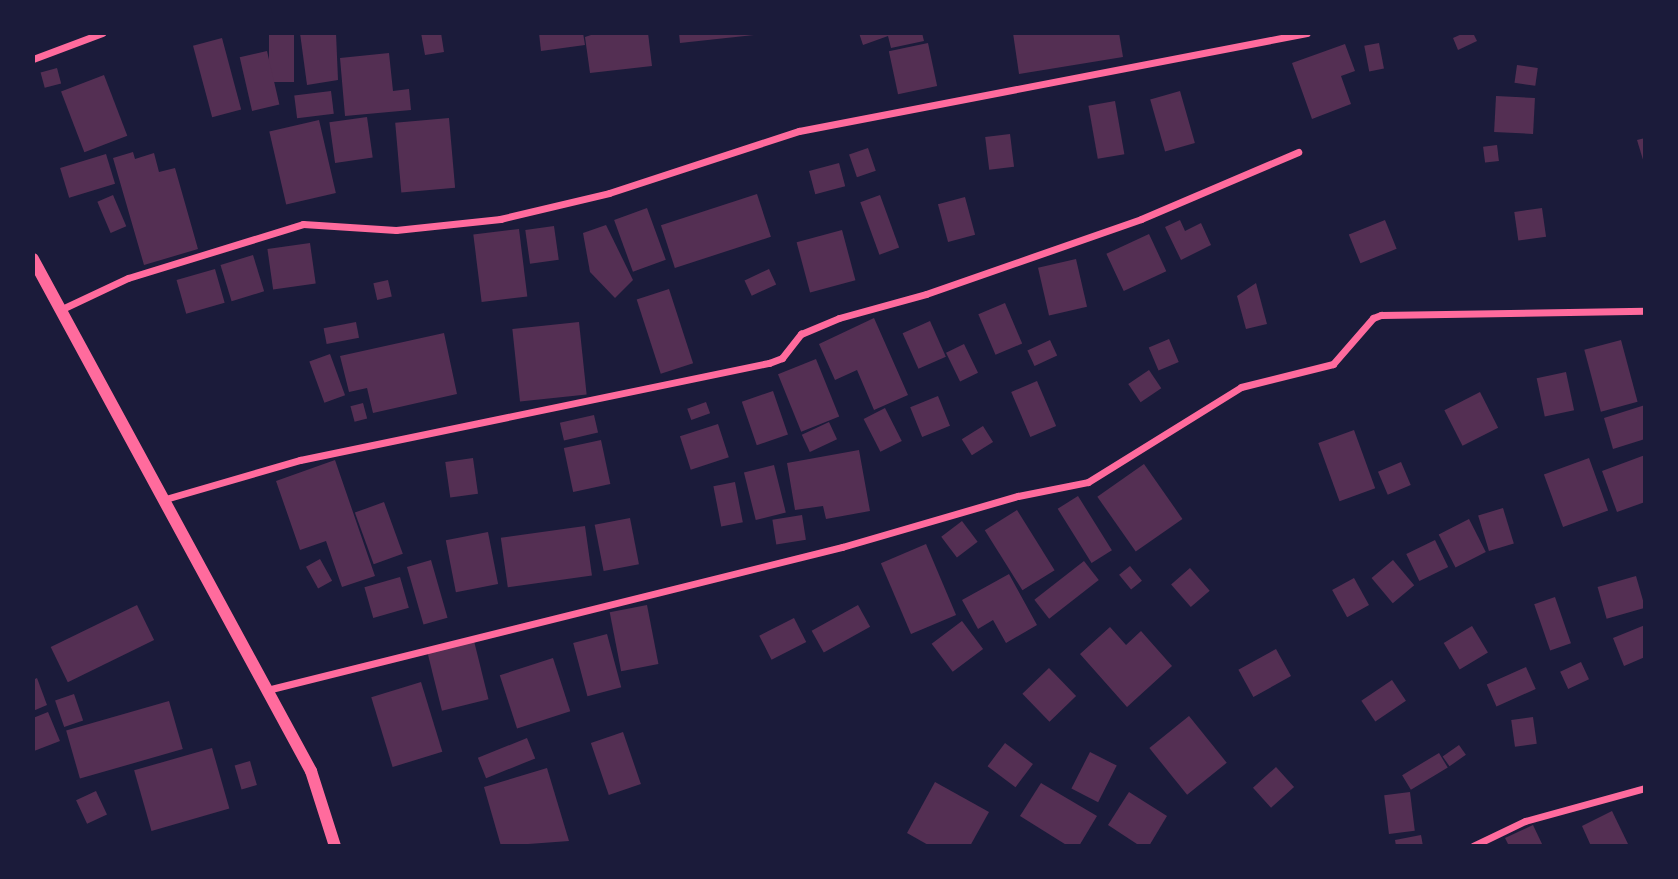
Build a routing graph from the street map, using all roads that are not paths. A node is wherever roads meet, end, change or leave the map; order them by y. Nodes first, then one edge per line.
1 (102, 33) edge
2 (1307, 33) edge
3 (33, 59) edge
4 (1298, 152) dead end
5 (33, 259) edge
6 (62, 309) junction
7 (1645, 312) edge
8 (161, 500) junction
9 (267, 690) junction
10 (1645, 788) edge
11 (335, 846) edge
12 (1473, 846) edge

1 - 3 street
2 - 6 street
4 - 8 street
5 - 6 street
6 - 8 street
7 - 9 street
8 - 9 street
9 - 11 street
10 - 12 street

